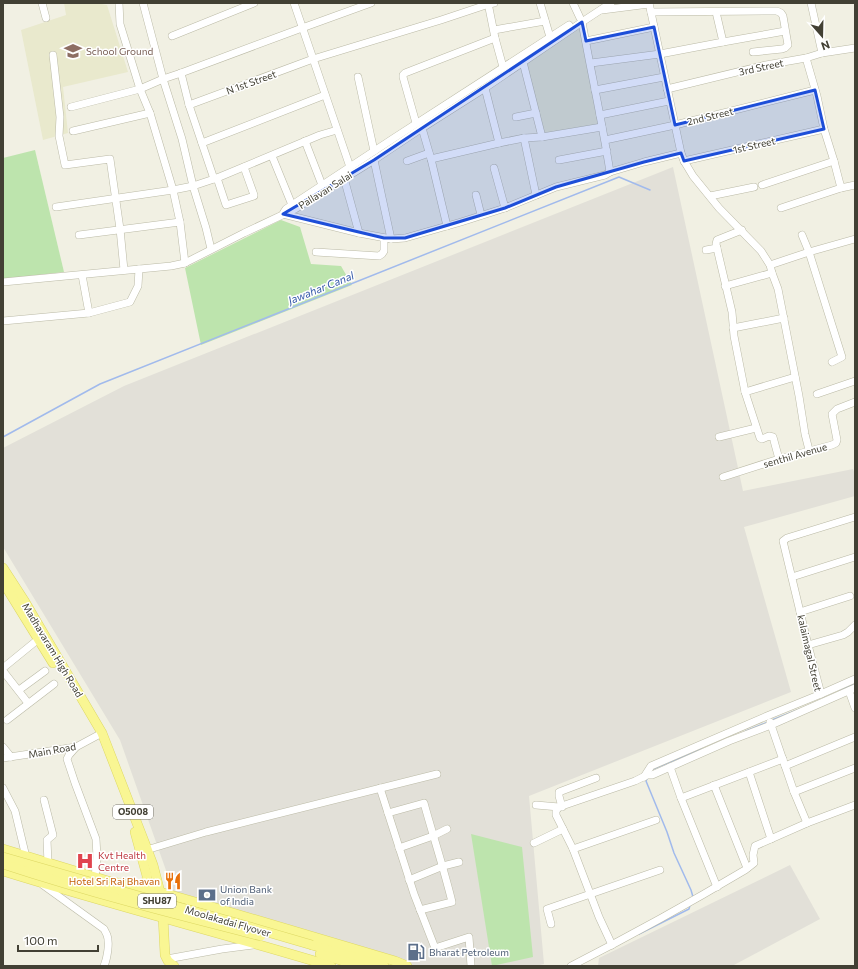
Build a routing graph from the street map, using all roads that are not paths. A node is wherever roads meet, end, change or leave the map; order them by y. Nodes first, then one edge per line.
1 (42, 3) edge
2 (119, 3) edge
3 (143, 3) edge
4 (254, 3) edge
5 (294, 3) edge
6 (371, 3) edge
7 (490, 3) edge
8 (540, 3) edge
9 (573, 3) edge
10 (603, 3) edge
11 (611, 3) edge
12 (649, 3) edge
13 (811, 3) edge
14 (599, 10) junction
15 (651, 12) junction
16 (716, 12) junction
17 (46, 18) dead end
18 (581, 20) junction
19 (545, 21) junction
20 (654, 27) junction
21 (302, 28) junction
22 (494, 30) junction
23 (786, 31) junction
24 (172, 36) dead end
25 (550, 37) junction
26 (495, 38) junction
27 (586, 41) junction
28 (723, 42) junction
29 (855, 48) edge
30 (753, 52) dead end
31 (822, 52) junction
32 (660, 54) junction
33 (53, 55) dead end
34 (806, 58) junction
35 (313, 59) junction
36 (523, 62) junction
37 (591, 63) junction
38 (503, 67) junction
39 (181, 73) junction
40 (358, 77) dead end
41 (664, 77) junction
42 (163, 79) junction
43 (485, 88) junction
44 (667, 89) junction
45 (140, 90) junction
46 (595, 90) junction
47 (815, 90) junction
48 (325, 95) junction
49 (669, 100) junction
50 (189, 105) junction
51 (71, 107) dead end
52 (150, 113) junction
53 (536, 113) junction
54 (600, 115) junction
55 (516, 117) dead end
56 (419, 125) junction
57 (675, 125) junction
58 (602, 127) junction
59 (824, 129) junction
60 (337, 130) junction
61 (73, 131) dead end
62 (542, 137) junction
63 (524, 138) junction
64 (605, 140) junction
65 (305, 142) junction
66 (202, 143) junction
67 (499, 143) junction
68 (374, 151) junction
69 (606, 151) junction
70 (680, 153) junction
71 (272, 156) junction
72 (430, 156) junction
73 (374, 160) junction
74 (559, 160) dead end
75 (407, 161) dead end
76 (684, 161) junction
77 (834, 161) junction
78 (244, 167) junction
79 (350, 167) junction
80 (494, 168) dead end
81 (610, 172) junction
82 (344, 178) junction
83 (216, 179) junction
84 (762, 185) dead end
85 (855, 185) edge
86 (193, 186) junction
87 (322, 186) junction
88 (754, 187) dead end
89 (841, 188) junction
90 (173, 190) junction
91 (476, 195) dead end
92 (536, 195) junction
93 (710, 196) junction
94 (116, 198) junction
95 (292, 205) junction
96 (56, 206) dead end
97 (505, 208) junction
98 (781, 208) dead end
99 (283, 214) junction
100 (482, 215) junction
101 (180, 222) junction
102 (447, 226) junction
103 (120, 229) junction
104 (742, 230) junction
105 (359, 233) junction
106 (79, 235) dead end
107 (802, 235) dead end
108 (387, 238) junction
109 (855, 239) edge
110 (717, 248) junction
111 (211, 249) junction
112 (706, 250) dead end
113 (316, 252) dead end
114 (809, 252) junction
115 (185, 263) junction
116 (770, 265) junction
117 (139, 269) junction
118 (124, 270) junction
119 (82, 274) junction
120 (772, 274) junction
121 (3, 282) edge
122 (725, 286) junction
123 (89, 313) junction
124 (784, 318) junction
125 (3, 321) edge
126 (734, 328) junction
127 (832, 362) dead end
128 (795, 377) junction
129 (855, 381) edge
130 (745, 392) junction
131 (817, 394) dead end
132 (855, 402) edge
133 (756, 428) junction
134 (719, 437) dead end
135 (810, 450) junction
136 (779, 459) junction
137 (723, 477) dead end
138 (855, 517) edge
139 (855, 557) edge
140 (3, 568) edge
141 (792, 577) junction
142 (3, 582) edge
143 (850, 596) dead end
144 (800, 612) junction
145 (855, 625) edge
146 (41, 637) junction
147 (808, 645) junction
148 (3, 670) edge
149 (44, 671) dead end
150 (855, 679) edge
151 (54, 684) dead end
152 (19, 690) junction
153 (852, 690) edge
154 (821, 694) junction
155 (28, 704) junction
156 (855, 708) edge
157 (7, 720) dead end
158 (769, 721) junction
159 (100, 734) junction
160 (855, 737) edge
161 (3, 747) edge
162 (76, 747) junction
163 (11, 757) junction
164 (3, 758) edge
165 (784, 762) junction
166 (670, 767) junction
167 (855, 768) edge
168 (749, 772) junction
169 (437, 774) dead end
170 (648, 776) junction
171 (596, 778) dead end
172 (714, 785) junction
173 (3, 788) edge
174 (380, 788) junction
175 (794, 792) junction
176 (681, 798) junction
177 (44, 800) dead end
178 (536, 804) dead end
179 (855, 805) edge
180 (560, 807) junction
181 (388, 813) junction
182 (656, 820) dead end
183 (807, 823) junction
184 (447, 829) dead end
185 (563, 829) junction
186 (433, 836) junction
187 (771, 839) junction
188 (534, 843) dead end
189 (399, 848) junction
190 (3, 849) edge
191 (572, 849) junction
192 (144, 850) junction
193 (3, 857) edge
194 (26, 857) junction
195 (459, 862) dead end
196 (48, 863) junction
197 (3, 864) edge
198 (443, 866) junction
199 (747, 868) junction
200 (660, 870) dead end
201 (3, 871) edge
202 (95, 877) junction
203 (409, 880) junction
204 (38, 881) junction
205 (108, 881) junction
206 (716, 887) junction
207 (146, 889) junction
208 (160, 892) junction
209 (590, 894) junction
210 (102, 900) junction
211 (196, 903) junction
212 (420, 910) junction
213 (160, 916) junction
214 (551, 924) dead end
215 (190, 926) junction
216 (258, 944) junction
217 (612, 945) junction
218 (311, 948) junction
219 (166, 963) edge
220 (104, 966) edge
221 (174, 966) edge
222 (331, 966) edge
223 (360, 966) edge
224 (384, 966) edge
225 (407, 966) edge
226 (471, 966) edge
227 (571, 966) edge

1 - 17 street
2 - 45 street
3 - 42 street
4 - 24 street
5 - 21 street
6 - 21 street
7 - 22 street
7 - 35 street, N 1st Street
8 - 19 street
9 - 18 street
10 - 18 street
11 - 14 street, Pallavan Salai
12 - 14 street
12 - 15 street
13 - 31 street
14 - 18 street, Pallavan Salai
15 - 16 street
15 - 20 street
16 - 23 street
16 - 28 street
18 - 25 street
18 - 27 street
18 - 36 street, Pallavan Salai
19 - 22 street
19 - 25 street
20 - 27 street
20 - 32 street
21 - 35 street
21 - 39 street
22 - 26 street
23 - 28 street
23 - 30 street
25 - 38 street
26 - 38 street
26 - 56 street
27 - 37 street
28 - 32 street
29 - 31 street, 3rd Street
31 - 34 street, 3rd Street
32 - 37 street
32 - 41 street
33 - 94 street
34 - 44 street, 3rd Street
34 - 47 street
35 - 48 street
35 - 50 street, N 1st Street
36 - 43 street, Pallavan Salai
36 - 53 street
37 - 46 street
38 - 56 street
39 - 42 street
39 - 50 street
40 - 68 street
41 - 44 street
41 - 46 street
42 - 45 street
42 - 86 street
43 - 56 street, Pallavan Salai
43 - 67 street
44 - 49 street
45 - 51 street
45 - 52 street
46 - 54 street
47 - 57 street, 2nd Street
47 - 59 street
48 - 60 street
48 - 66 street
49 - 54 street
49 - 57 street
50 - 66 street
52 - 61 street
52 - 90 street
53 - 55 street
53 - 62 street
54 - 58 street
56 - 68 street
56 - 72 street
56 - 73 street, Pallavan Salai
57 - 64 street, 2nd Street
57 - 70 street
58 - 62 street
58 - 64 street
59 - 76 street, 1st Street
59 - 77 street
60 - 65 street
60 - 79 street
62 - 63 street
63 - 67 street
63 - 92 street
64 - 69 street
65 - 71 street
65 - 87 street
66 - 83 street
67 - 72 street
68 - 79 street
69 - 74 street
69 - 81 street
70 - 76 street
70 - 81 street
71 - 78 street
71 - 95 street
72 - 75 street
72 - 102 street
73 - 82 street, Pallavan Salai
73 - 108 street
76 - 93 street
77 - 84 street
77 - 89 street
78 - 83 street
78 - 83 street
79 - 87 street
80 - 97 street
81 - 92 street
82 - 99 street, Pallavan Salai
82 - 105 street
83 - 86 street
85 - 89 street
86 - 90 street
86 - 111 street
87 - 95 street
88 - 93 street
89 - 98 street
90 - 94 street
90 - 101 street
91 - 100 street
92 - 97 street
93 - 104 street
94 - 96 street
94 - 103 street
95 - 99 street
97 - 100 street
99 - 105 street
99 - 111 street, Pallavan Salai
100 - 102 street
101 - 103 street
101 - 115 street
102 - 108 street
103 - 106 street
103 - 118 street
104 - 110 street
104 - 116 street
105 - 108 street
107 - 114 street
108 - 113 street
109 - 114 street
110 - 112 street
110 - 122 street
111 - 115 street, Pallavan Salai
114 - 116 street
114 - 127 street
115 - 117 street, Pallavan Salai
116 - 120 street
117 - 118 street, Pallavan Salai
117 - 123 street
118 - 119 street, Pallavan Salai
119 - 121 street, Pallavan Salai
119 - 123 street
120 - 122 street
120 - 124 street
122 - 126 street
123 - 125 street
124 - 126 street
124 - 128 street
126 - 130 street
128 - 130 street
128 - 135 street
129 - 131 street
130 - 133 street
132 - 135 street, senthil Avenue
133 - 134 street
133 - 136 street
135 - 136 street, senthil Avenue
136 - 137 street, senthil Avenue
138 - 141 street, kalaimagal Street
139 - 141 street
140 - 146 main road, Madhavaram High Road
141 - 144 street, kalaimagal Street
142 - 146 main road
143 - 144 street
144 - 147 street, kalaimagal Street
145 - 147 street
146 - 148 street
146 - 159 main road, Madhavaram High Road
147 - 154 street, kalaimagal Street
148 - 152 street
149 - 152 street
150 - 154 street
151 - 155 street
152 - 155 street
153 - 156 street
153 - 158 street, kalaimagal Street
154 - 158 street, kalaimagal Street
155 - 157 street
158 - 165 street
158 - 166 street, kalaimagal Street
158 - 170 street, kalaimagal Street
159 - 162 street, Main Road
159 - 192 main road, O5008
160 - 165 street
161 - 163 street
162 - 163 street, Main Road
162 - 202 street
163 - 164 street, Main Road
165 - 168 street
165 - 175 street
166 - 170 street, kalaimagal Street
166 - 176 street
167 - 175 street
168 - 172 street
168 - 187 street
169 - 174 street
170 - 180 street, kalaimagal Street
171 - 180 street
172 - 176 street
172 - 199 street
173 - 194 street
174 - 181 street
174 - 192 street
175 - 183 street
176 - 206 street
177 - 196 street
178 - 180 street
179 - 183 street
180 - 185 street
181 - 186 street
181 - 189 street
182 - 191 street
183 - 187 street
184 - 186 street
185 - 188 street
185 - 191 street
186 - 189 street
186 - 198 street
187 - 199 street
189 - 203 street
190 - 194 main road
191 - 209 street
192 - 207 main road, O5008
192 - 208 main road, O5008
193 - 218 main road, Moolakadai Flyover / SHU87, bridge
194 - 196 main road
195 - 198 street
196 - 202 main road
197 - 218 main road, Moolakadai Flyover / SHU87, bridge
198 - 203 street
198 - 212 street
199 - 206 street
200 - 209 street
201 - 204 main road
202 - 205 main road
203 - 212 street
204 - 210 main road
204 - 220 street
205 - 207 main road
205 - 210 main road
206 - 217 street
207 - 208 main road
208 - 211 main road
209 - 214 street
209 - 217 street
210 - 213 main road
211 - 215 main road
211 - 225 main road
212 - 226 street
213 - 215 main road
213 - 219 main road
215 - 216 main road
216 - 219 street
216 - 222 main road
217 - 227 street
218 - 223 main road, Moolakadai Flyover / SHU87
218 - 224 main road, Moolakadai Flyover / SHU87
219 - 221 main road

